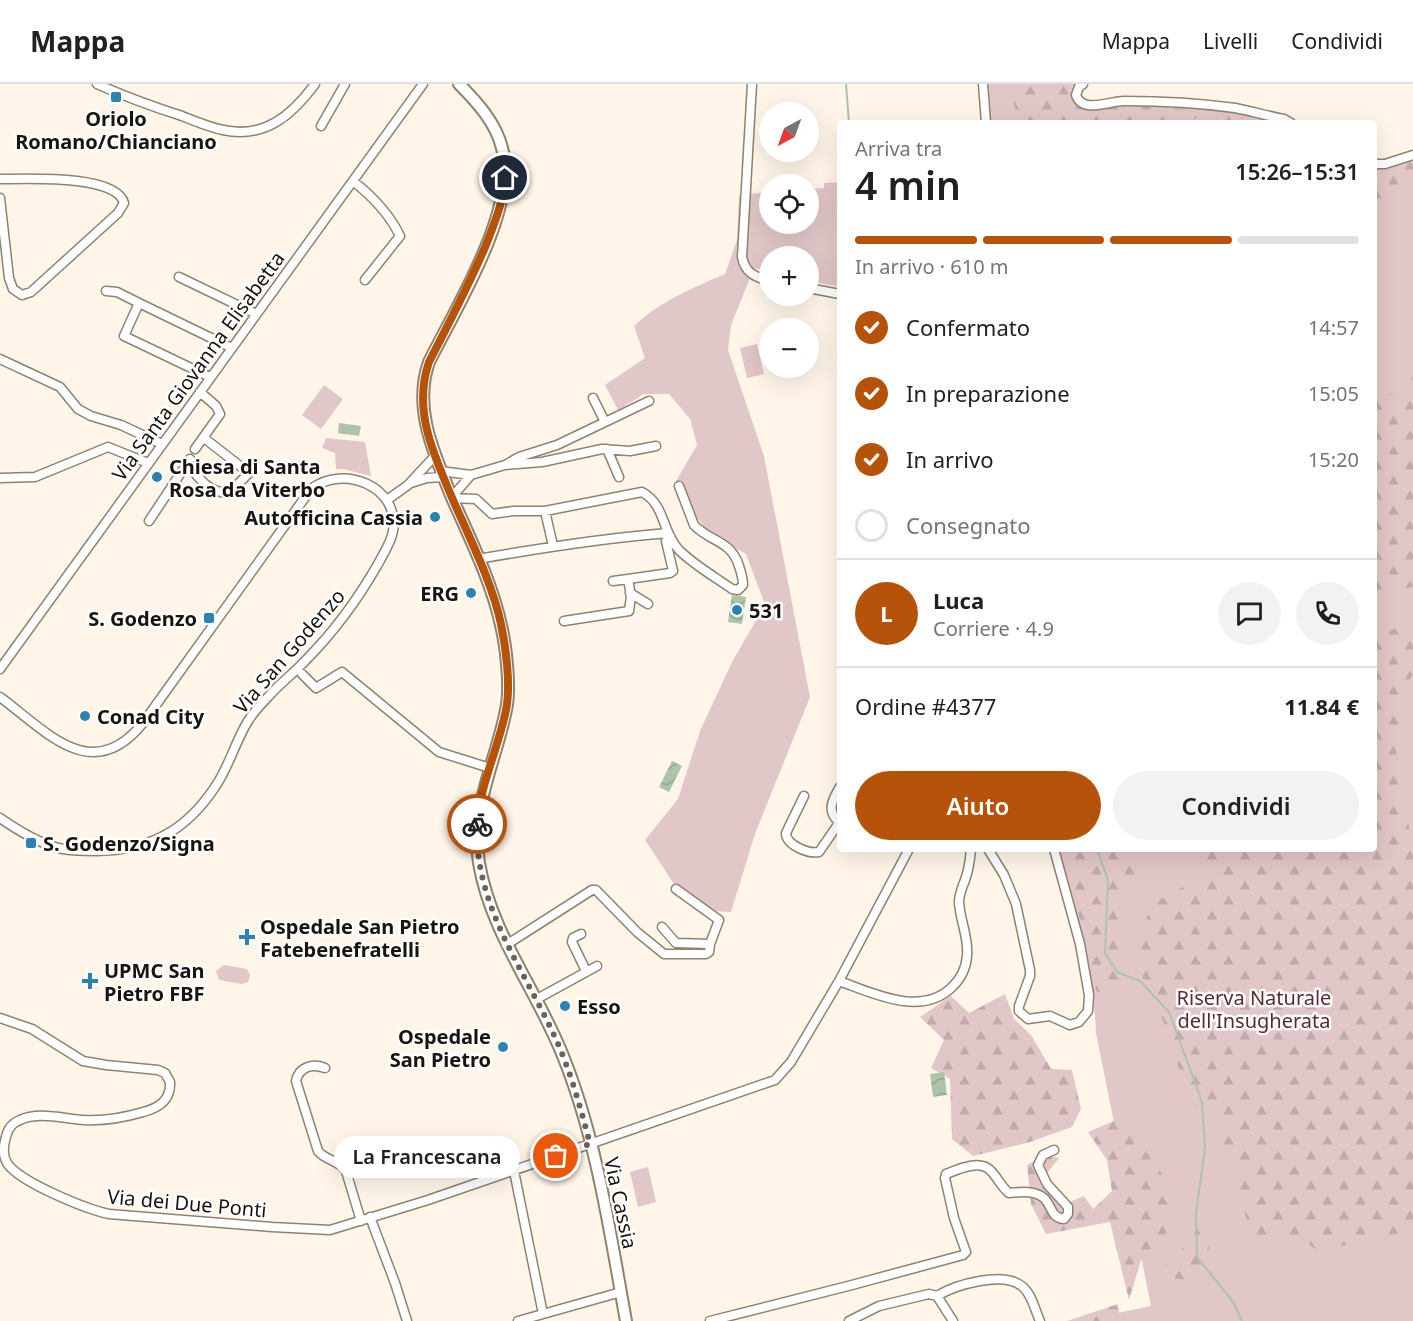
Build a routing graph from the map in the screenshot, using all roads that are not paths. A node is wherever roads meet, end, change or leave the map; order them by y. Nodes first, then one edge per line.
1 (97, 84) edge
2 (315, 84) edge
3 (345, 84) edge
4 (423, 84) edge
5 (459, 84) edge
6 (752, 84) edge
7 (983, 84) edge
8 (1083, 84) edge
9 (986, 120) edge
10 (1286, 120) edge
11 (321, 126) dead end
12 (1413, 155) edge
13 (1377, 164) edge
14 (0, 179) edge
15 (352, 181) junction
16 (0, 198) edge
17 (3, 251) edge
18 (759, 276) edge
19 (179, 277) dead end
20 (365, 280) dead end
21 (819, 290) edge
22 (106, 291) dead end
23 (837, 293) edge
24 (139, 303) junction
25 (256, 314) junction
26 (232, 348) junction
27 (0, 358) edge
28 (210, 377) junction
29 (200, 392) junction
30 (593, 398) dead end
31 (649, 401) dead end
32 (637, 407) junction
33 (642, 416) dead end
34 (605, 422) junction
35 (204, 438) junction
36 (162, 444) junction
37 (656, 446) dead end
38 (195, 449) dead end
39 (607, 449) junction
40 (434, 457) junction
41 (148, 463) junction
42 (505, 465) junction
43 (441, 474) junction
44 (471, 475) junction
45 (619, 477) dead end
46 (0, 478) edge
47 (408, 485) junction
48 (679, 486) dead end
49 (452, 498) junction
50 (387, 500) junction
51 (545, 511) junction
52 (149, 521) dead end
53 (669, 535) junction
54 (553, 546) junction
55 (478, 559) junction
56 (628, 579) junction
57 (613, 581) dead end
58 (630, 593) junction
59 (648, 603) dead end
60 (564, 621) dead end
61 (0, 669) edge
62 (302, 674) dead end
63 (0, 697) edge
64 (490, 768) junction
65 (837, 793) edge
66 (804, 796) dead end
67 (0, 818) edge
68 (837, 820) edge
69 (837, 827) edge
70 (907, 852) edge
71 (971, 852) edge
72 (990, 852) edge
73 (1055, 852) edge
74 (676, 889) dead end
75 (662, 927) dead end
76 (580, 934) dead end
77 (710, 944) junction
78 (506, 945) junction
79 (597, 966) dead end
80 (586, 972) junction
81 (839, 981) junction
82 (535, 1000) junction
83 (0, 1018) edge
84 (325, 1068) dead end
85 (590, 1144) junction
86 (1054, 1150) dead end
87 (514, 1171) junction
88 (370, 1217) junction
89 (361, 1221) junction
90 (621, 1292) junction
91 (937, 1296) junction
92 (542, 1309) dead end
93 (730, 1319) edge
94 (407, 1321) edge
95 (518, 1321) edge
96 (626, 1321) edge
97 (710, 1321) edge
98 (849, 1321) edge
99 (953, 1321) edge
100 (1040, 1321) edge

1 - 2 street
3 - 11 street
4 - 15 street, Via Santa Giovanna Elisabetta
5 - 40 main road, Via Cassia
6 - 18 street
7 - 9 street
8 - 10 street
12 - 13 street
14 - 17 street
15 - 20 street
15 - 25 street, Via Santa Giovanna Elisabetta
16 - 17 street
19 - 25 street
21 - 23 street
22 - 24 street
24 - 26 street
24 - 28 street
25 - 26 street, Via Santa Giovanna Elisabetta
26 - 28 street, Via Santa Giovanna Elisabetta
27 - 36 street
28 - 29 street, Via Santa Giovanna Elisabetta
29 - 35 street
29 - 36 street, Via Santa Giovanna Elisabetta
30 - 34 street
31 - 32 street
32 - 33 street
32 - 34 street
34 - 42 street
35 - 38 street
35 - 52 street
36 - 41 street, Via Santa Giovanna Elisabetta
37 - 39 street
39 - 42 street
39 - 45 street
40 - 43 main road, Via Cassia
40 - 47 street
41 - 46 street
41 - 61 street, Via Santa Giovanna Elisabetta
42 - 44 street
43 - 44 street
43 - 47 street
43 - 49 main road, Via Cassia
44 - 49 street
47 - 50 street
48 - 53 street
49 - 51 street
49 - 55 main road, Via Cassia
50 - 63 street
50 - 67 street, Via San Godenzo
51 - 53 street
51 - 54 street
53 - 54 street
53 - 56 street
54 - 55 street
55 - 64 main road, Via Cassia
56 - 57 street
56 - 58 street
58 - 59 street
58 - 60 street
62 - 64 street
64 - 78 main road, Via Cassia
65 - 68 street
66 - 69 street
70 - 81 street, Via dei Due Ponti
71 - 81 street
72 - 73 street
74 - 77 street
75 - 77 street
76 - 80 street
77 - 78 street
78 - 82 main road, Via Cassia
79 - 80 street
80 - 82 street
81 - 85 street, Via dei Due Ponti
82 - 85 main road, Via Cassia
83 - 89 street, Via dei Due Ponti
84 - 89 street
85 - 87 street, Via dei Due Ponti
85 - 90 main road, Via Cassia
86 - 93 street
87 - 88 street, Via dei Due Ponti
87 - 92 street
88 - 89 street, Via dei Due Ponti
88 - 94 street
90 - 95 street
90 - 96 main road, Via Cassia
91 - 98 street
91 - 99 street
91 - 100 street
93 - 97 street

